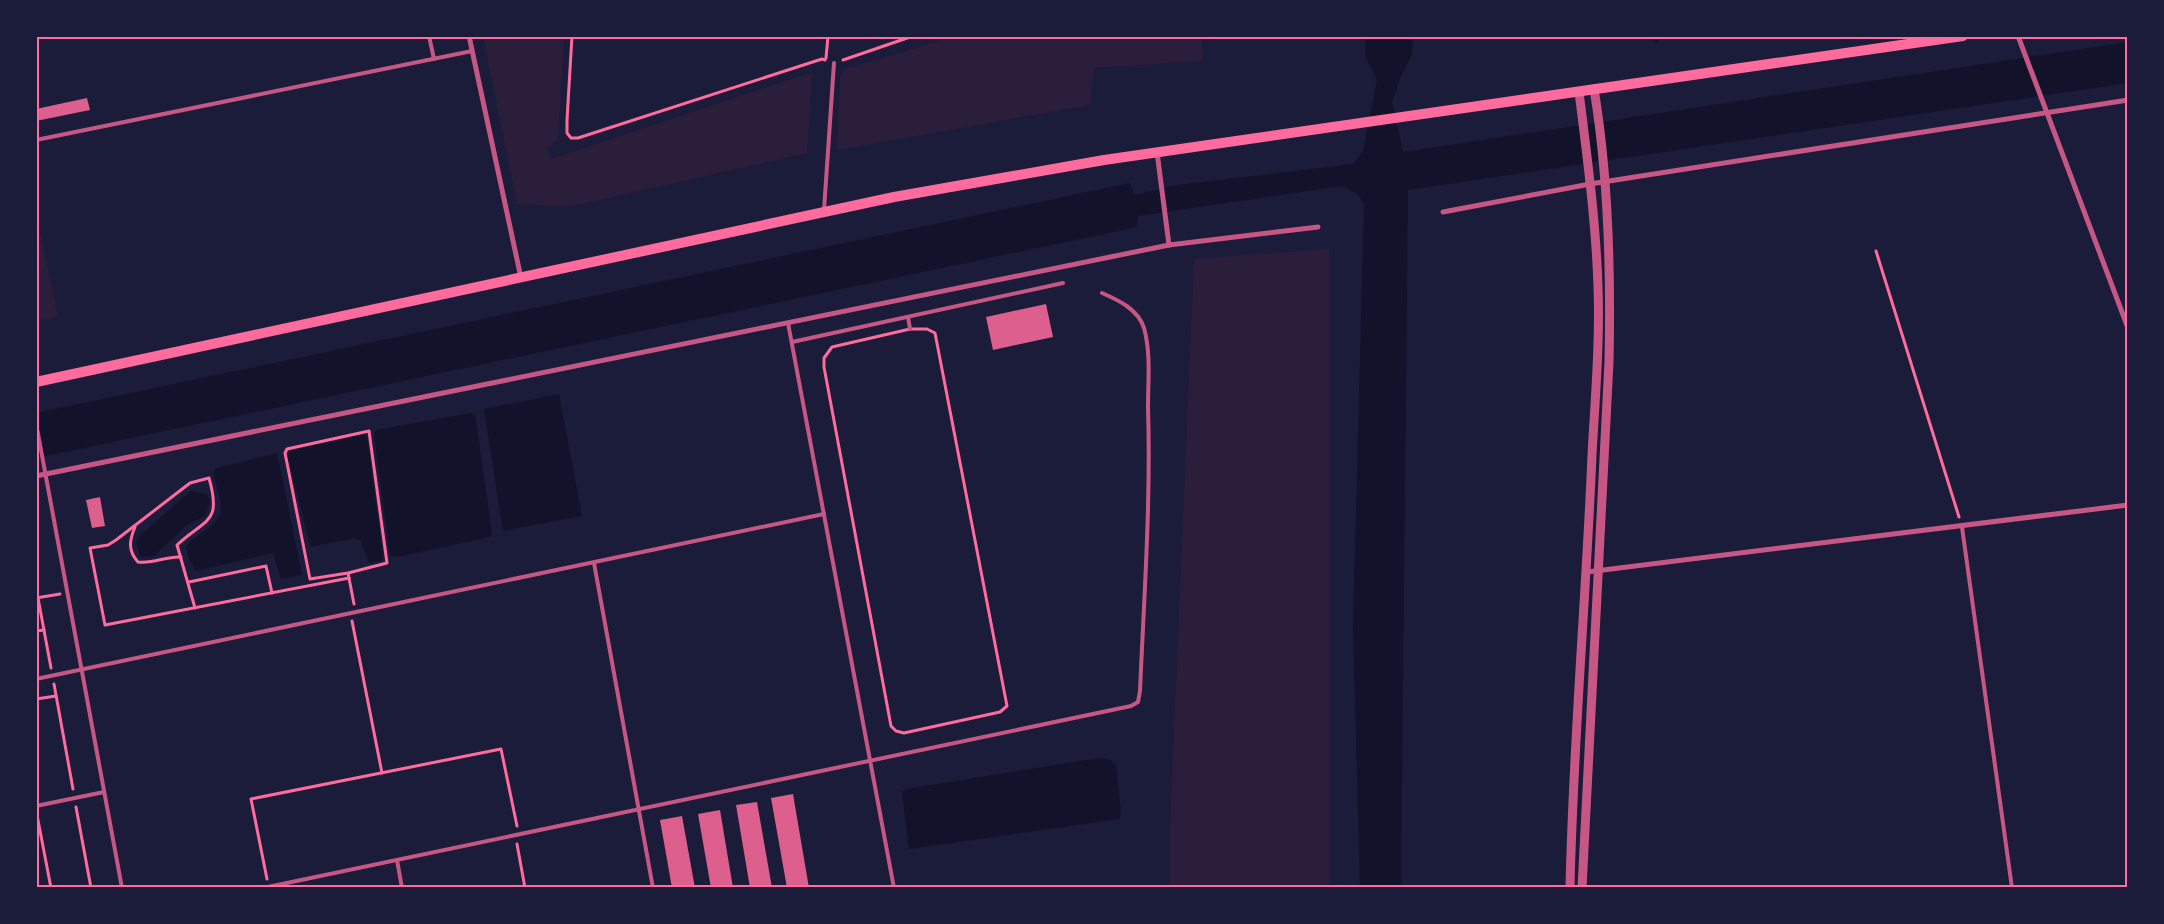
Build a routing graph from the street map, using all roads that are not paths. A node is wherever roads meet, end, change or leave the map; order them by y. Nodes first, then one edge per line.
1 (429, 36) edge
2 (469, 36) edge
3 (1963, 36) edge
4 (2018, 36) edge
5 (472, 51) junction
6 (434, 59) junction
7 (834, 63) road end
8 (1594, 89) junction
9 (1579, 92) junction
10 (2128, 100) edge
11 (2046, 112) junction
12 (36, 140) edge
13 (1157, 152) junction
14 (1604, 182) junction
15 (1590, 184) junction
16 (824, 212) junction
17 (1443, 212) dead end
18 (1318, 227) dead end
19 (1169, 245) junction
20 (522, 278) junction
21 (1063, 283) dead end
22 (1102, 292) dead end
23 (908, 317) junction
24 (788, 323) junction
25 (2128, 328) edge
26 (910, 329) road end
27 (792, 342) junction
28 (36, 382) edge
29 (36, 423) edge
30 (46, 474) junction
31 (36, 476) edge
32 (2128, 505) edge
33 (824, 514) junction
34 (1962, 527) junction
35 (594, 563) junction
36 (1587, 572) junction
37 (1598, 572) junction
38 (82, 670) junction
39 (36, 679) edge
40 (870, 761) junction
41 (104, 792) junction
42 (36, 806) edge
43 (639, 808) junction
44 (397, 860) junction
45 (268, 887) edge
46 (122, 888) edge
47 (263, 888) edge
48 (402, 888) edge
49 (653, 888) edge
50 (894, 888) edge
51 (1570, 888) edge
52 (1582, 888) edge
53 (2012, 888) edge

1 - 6 lane
2 - 5 street
3 - 8 main road
4 - 11 street
5 - 6 lane
5 - 20 street
6 - 12 lane
7 - 16 lane
8 - 9 main road
8 - 14 street
9 - 13 main road
9 - 15 street
10 - 11 street
11 - 14 street
11 - 25 street
13 - 16 main road
13 - 19 street
14 - 15 street
14 - 37 street
15 - 17 street
15 - 36 street
16 - 20 main road
18 - 19 street
19 - 24 street
20 - 28 main road
21 - 23 lane
22 - 40 lane
23 - 26 lane
23 - 27 lane
24 - 27 lane
24 - 30 street
27 - 33 lane
29 - 30 lane
30 - 31 street
30 - 38 lane
32 - 34 street
33 - 35 lane
33 - 40 lane
34 - 37 street
34 - 53 lane
35 - 38 lane
35 - 43 lane
36 - 37 street
36 - 51 street
37 - 52 street
38 - 39 lane
38 - 41 lane
40 - 43 lane
40 - 50 lane
41 - 42 lane
41 - 46 lane
43 - 44 lane
43 - 49 lane
44 - 45 lane
44 - 48 lane
45 - 47 lane

